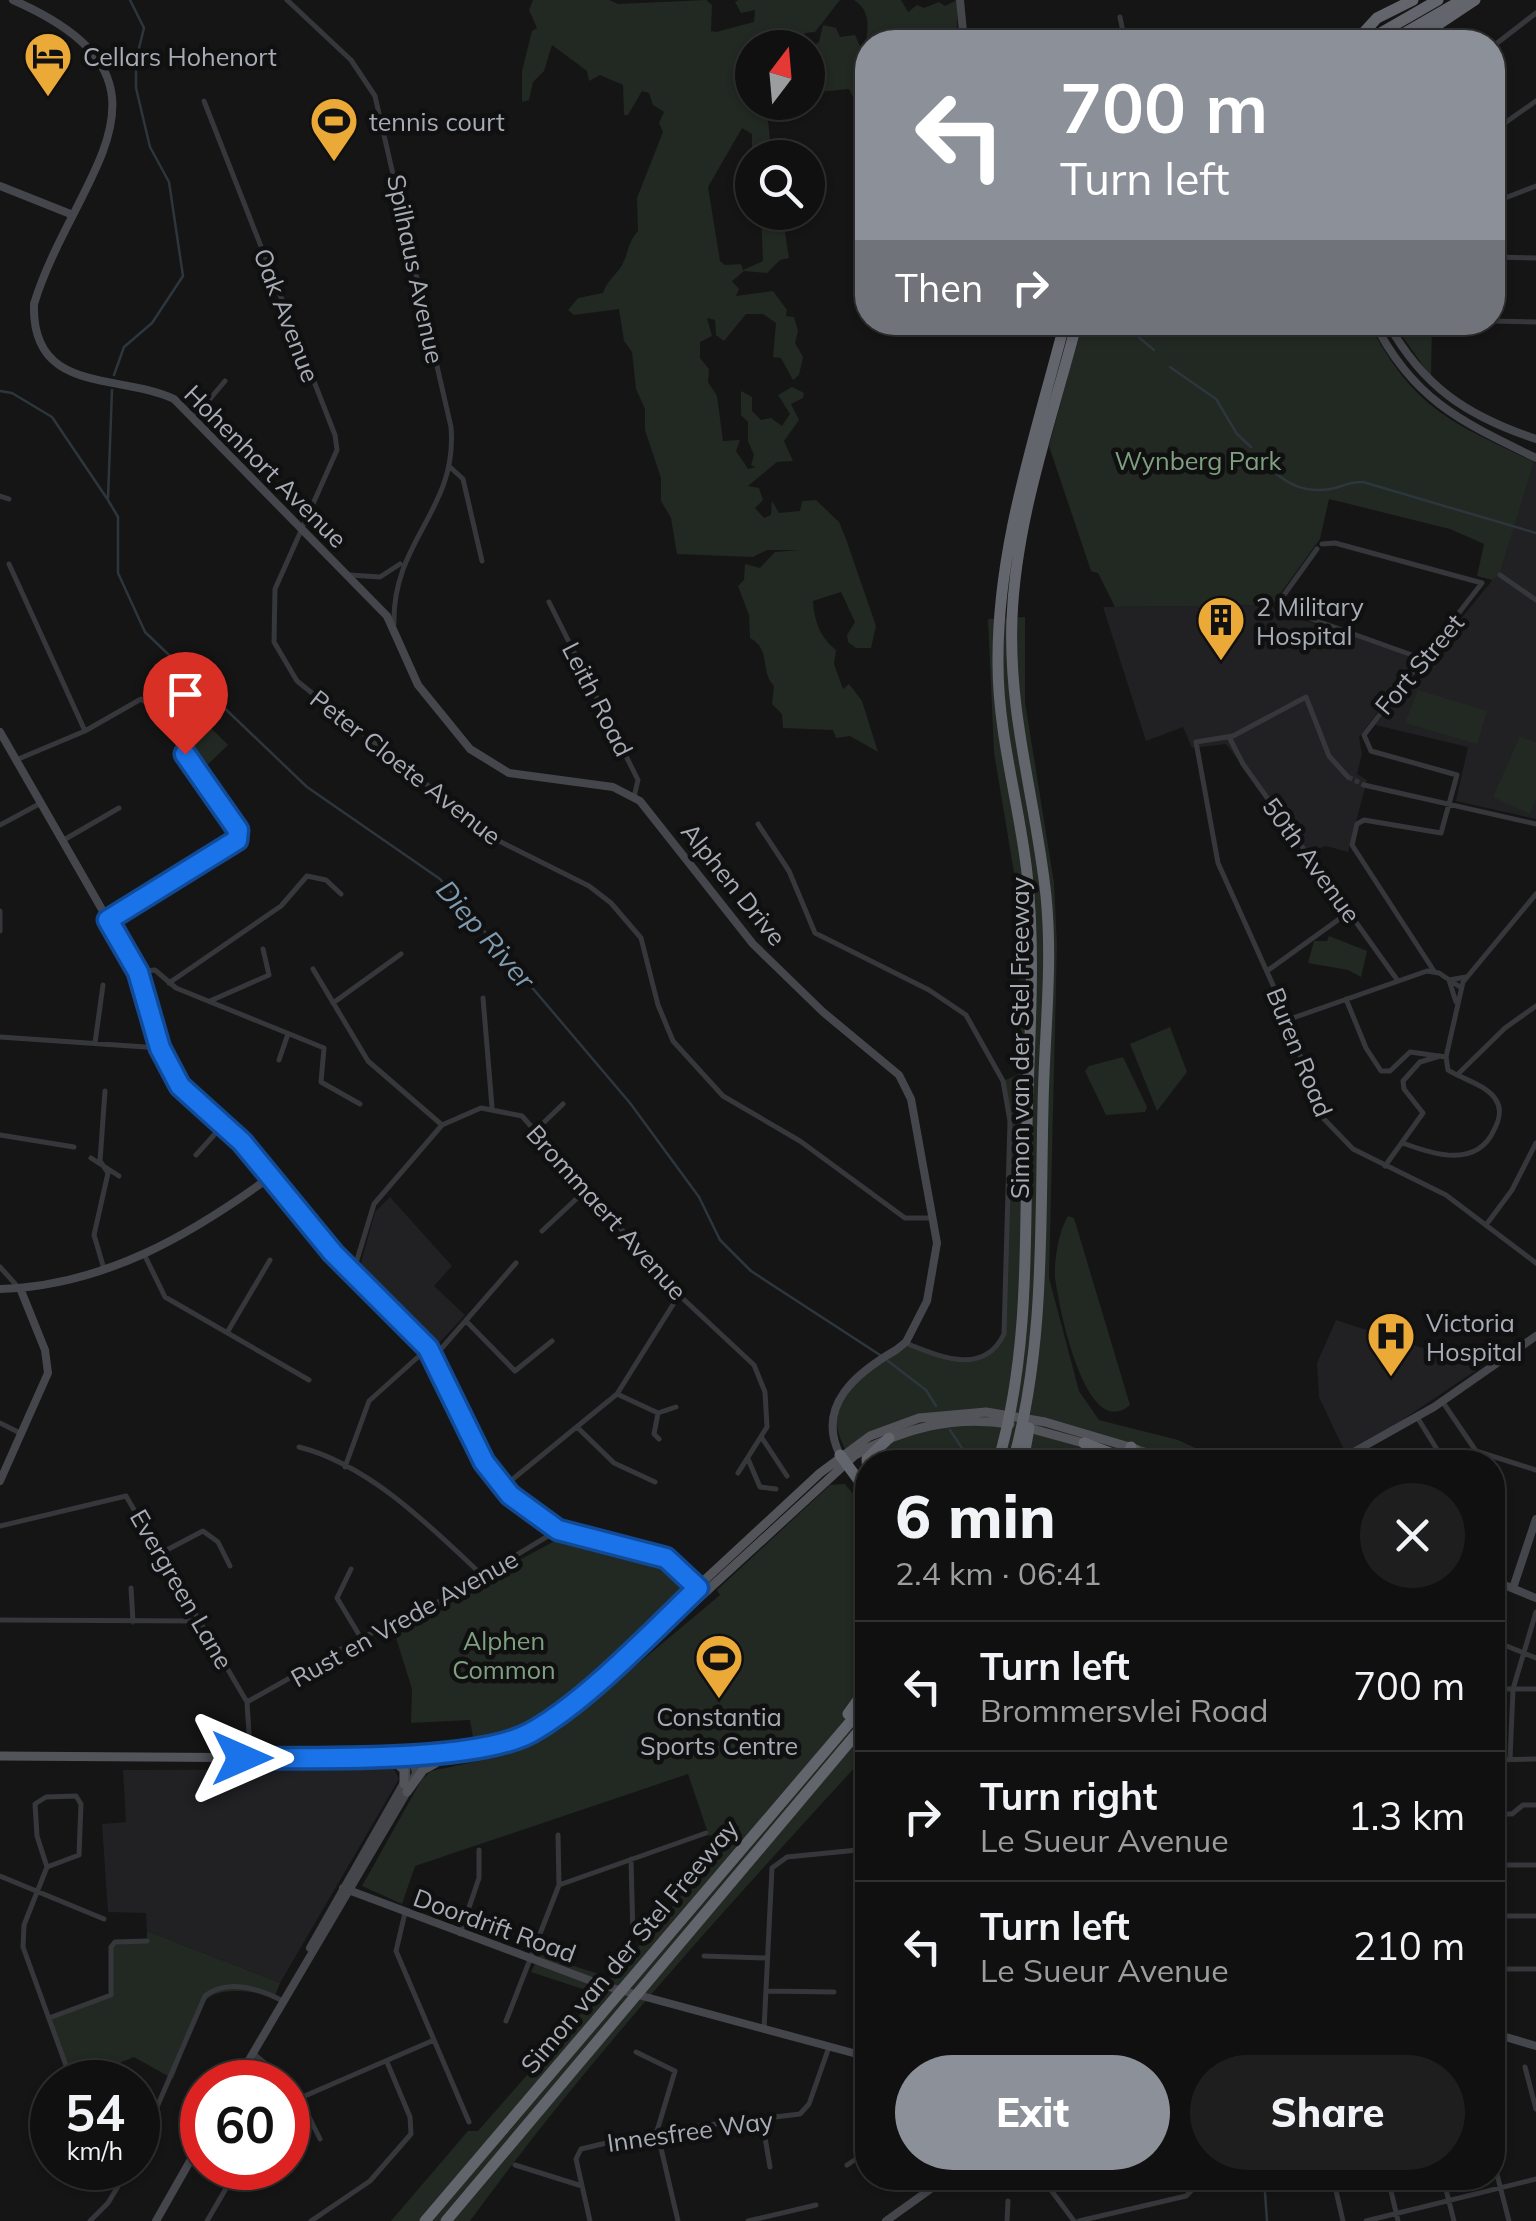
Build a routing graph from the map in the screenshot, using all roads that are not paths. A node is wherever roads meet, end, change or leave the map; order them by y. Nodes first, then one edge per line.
1 (13, 0) edge
2 (287, 0) edge
3 (960, 0) edge
4 (1413, 0) edge
5 (1438, 0) edge
6 (1462, 0) edge
7 (1475, 0) edge
8 (1536, 13) edge
9 (1120, 17) dead end
10 (963, 30) edge
11 (1123, 30) edge
12 (1370, 30) edge
13 (1384, 30) edge
14 (1410, 30) edge
15 (1430, 30) edge
16 (1505, 37) edge
17 (204, 101) dead end
18 (1536, 101) edge
19 (1505, 123) edge
20 (0, 186) edge
21 (1536, 186) edge
22 (1505, 198) edge
23 (73, 216) junction
24 (1505, 257) edge
25 (1536, 258) edge
26 (1505, 321) edge
27 (1536, 322) edge
28 (1063, 335) edge
29 (1072, 335) edge
30 (1382, 335) edge
31 (1396, 335) edge
32 (1058, 373) junction
33 (225, 381) dead end
34 (194, 418) junction
35 (1536, 438) edge
36 (1536, 458) edge
37 (450, 467) junction
38 (0, 496) edge
39 (9, 499) dead end
40 (301, 526) junction
41 (482, 561) dead end
42 (402, 562) junction
43 (9, 564) dead end
44 (347, 574) junction
45 (1500, 575) dead end
46 (1536, 600) edge
47 (549, 602) dead end
48 (394, 624) junction
49 (1423, 659) junction
50 (85, 731) junction
51 (0, 732) edge
52 (1229, 737) junction
53 (16, 760) junction
54 (1348, 777) tunnel mouth
55 (1364, 786) tunnel mouth
56 (634, 797) junction
57 (40, 803) junction
58 (1450, 805) junction
59 (119, 808) dead end
60 (758, 824) dead end
61 (1536, 824) edge
62 (0, 825) edge
63 (62, 841) junction
64 (341, 894) dead end
65 (1536, 894) edge
66 (0, 911) edge
67 (1349, 912) junction
68 (108, 920) junction
69 (0, 931) edge
70 (262, 950) dead end
71 (401, 954) dead end
72 (313, 969) dead end
73 (1267, 970) junction
74 (1434, 971) junction
75 (138, 972) junction
76 (1466, 977) junction
77 (1449, 980) junction
78 (1398, 981) junction
79 (169, 983) junction
80 (102, 984) dead end
81 (1461, 988) junction
82 (483, 998) dead end
83 (1346, 999) junction
84 (210, 1001) junction
85 (1456, 1002) junction
86 (333, 1003) junction
87 (1536, 1006) edge
88 (1286, 1020) junction
89 (288, 1034) junction
90 (0, 1037) edge
91 (95, 1044) junction
92 (160, 1048) junction
93 (1443, 1056) junction
94 (280, 1060) dead end
95 (1457, 1075) junction
96 (105, 1091) dead end
97 (360, 1104) dead end
98 (563, 1104) dead end
99 (492, 1108) junction
100 (223, 1125) junction
101 (442, 1125) junction
102 (536, 1129) junction
103 (0, 1134) edge
104 (1403, 1143) junction
105 (1536, 1143) edge
106 (74, 1148) dead end
107 (196, 1155) dead end
108 (91, 1158) dead end
109 (1384, 1166) junction
110 (104, 1167) junction
111 (119, 1176) dead end
112 (270, 1177) junction
113 (590, 1190) junction
114 (935, 1218) junction
115 (1486, 1224) junction
116 (542, 1231) dead end
117 (145, 1256) junction
118 (270, 1260) dead end
119 (516, 1263) dead end
120 (1536, 1263) edge
121 (0, 1267) edge
122 (104, 1269) junction
123 (352, 1274) junction
124 (20, 1288) junction
125 (0, 1289) edge
126 (679, 1296) junction
127 (466, 1321) junction
128 (228, 1331) junction
129 (1536, 1336) edge
130 (552, 1341) dead end
131 (909, 1341) junction
132 (428, 1348) junction
133 (434, 1357) junction
134 (309, 1380) dead end
135 (617, 1394) junction
136 (1442, 1401) junction
137 (676, 1406) dead end
138 (658, 1413) junction
139 (1417, 1417) junction
140 (0, 1422) edge
141 (577, 1428) junction
142 (22, 1434) junction
143 (762, 1438) junction
144 (889, 1438) junction
145 (659, 1439) dead end
146 (1023, 1441) junction
147 (1084, 1443) joint
148 (298, 1447) dead end
149 (856, 1450) edge
150 (861, 1450) edge
151 (876, 1450) edge
152 (998, 1450) edge
153 (1019, 1450) edge
154 (1023, 1450) edge
155 (1102, 1450) edge
156 (1111, 1450) edge
157 (1358, 1450) edge
158 (1437, 1450) edge
159 (1476, 1450) edge
160 (855, 1451) edge
161 (855, 1453) edge
162 (845, 1457) junction
163 (748, 1459) junction
164 (1505, 1463) edge
165 (345, 1467) junction
166 (855, 1467) edge
167 (1536, 1470) edge
168 (738, 1473) dead end
169 (855, 1473) edge
170 (787, 1476) dead end
171 (0, 1480) edge
172 (655, 1482) dead end
173 (503, 1487) junction
174 (776, 1489) dead end
175 (1536, 1520) edge
176 (0, 1526) edge
177 (558, 1530) junction
178 (161, 1552) junction
179 (230, 1566) dead end
180 (351, 1570) dead end
181 (484, 1576) junction
182 (1505, 1585) edge
183 (131, 1588) dead end
184 (1513, 1588) junction
185 (701, 1590) junction
186 (1536, 1598) edge
187 (1536, 1612) edge
188 (0, 1620) edge
189 (200, 1620) junction
190 (133, 1622) junction
191 (361, 1638) junction
192 (1505, 1645) edge
193 (1524, 1652) junction
194 (1536, 1658) edge
195 (1505, 1689) edge
196 (1513, 1689) junction
197 (1536, 1689) edge
198 (248, 1702) junction
199 (855, 1704) edge
200 (855, 1715) edge
201 (855, 1735) edge
202 (855, 1742) edge
203 (250, 1750) dead end
204 (0, 1756) edge
205 (458, 1756) junction
206 (410, 1757) junction
207 (349, 1758) junction
208 (1510, 1758) junction
209 (1505, 1759) edge
210 (1536, 1759) edge
211 (386, 1760) junction
212 (828, 1767) junction
213 (804, 1774) junction
214 (406, 1788) junction
215 (1536, 1806) edge
216 (1505, 1814) edge
217 (706, 1833) dead end
218 (558, 1835) dead end
219 (479, 1850) dead end
220 (855, 1850) edge
221 (631, 1859) junction
222 (1505, 1866) edge
223 (1536, 1866) edge
224 (47, 1867) junction
225 (0, 1876) edge
226 (559, 1885) junction
227 (346, 1889) junction
228 (37, 1892) junction
229 (404, 1914) junction
230 (1505, 1916) edge
231 (1536, 1916) edge
232 (104, 1919) dead end
233 (460, 1934) junction
234 (633, 1938) dead end
235 (147, 1941) dead end
236 (704, 1956) dead end
237 (766, 1958) junction
238 (530, 1960) junction
239 (1505, 1969) edge
240 (1536, 1969) edge
241 (766, 1990) junction
242 (834, 1992) dead end
243 (283, 2000) junction
244 (49, 2018) junction
245 (506, 2022) dead end
246 (764, 2030) junction
247 (1505, 2037) edge
248 (434, 2040) junction
249 (1536, 2046) edge
250 (829, 2047) junction
251 (636, 2052) dead end
252 (253, 2053) junction
253 (855, 2054) edge
254 (64, 2060) edge
255 (249, 2060) edge
256 (263, 2060) edge
257 (387, 2062) junction
258 (1525, 2067) dead end
259 (310, 2094) edge
260 (160, 2100) edge
261 (1536, 2110) edge
262 (310, 2118) edge
263 (762, 2120) junction
264 (469, 2122) dead end
265 (508, 2122) junction
266 (656, 2131) junction
267 (520, 2134) junction
268 (320, 2139) dead end
269 (855, 2160) edge
270 (515, 2165) dead end
271 (847, 2165) dead end
272 (770, 2167) dead end
273 (180, 2179) edge
274 (1536, 2179) edge
275 (582, 2186) junction
276 (1505, 2187) edge
277 (116, 2190) edge
278 (225, 2190) edge
279 (923, 2190) edge
280 (1052, 2190) edge
281 (1192, 2190) edge
282 (1336, 2190) edge
283 (1391, 2190) edge
284 (1446, 2190) edge
285 (1492, 2190) edge
286 (1501, 2190) edge
287 (1449, 2200) junction
288 (1008, 2201) dead end
289 (816, 2205) dead end
290 (1398, 2217) edge
291 (90, 2221) edge
292 (156, 2221) edge
293 (207, 2221) edge
294 (311, 2221) edge
295 (416, 2221) edge
296 (426, 2221) edge
297 (446, 2221) edge
298 (454, 2221) edge
299 (590, 2221) edge
300 (678, 2221) edge
301 (748, 2221) edge
302 (886, 2221) edge
303 (1007, 2221) edge
304 (1077, 2221) edge
305 (1344, 2221) edge
306 (1366, 2221) edge
307 (1454, 2221) edge
308 (1509, 2221) edge

1 - 23 street, Hohenhort Avenue
2 - 37 street, Spilhaus Avenue
3 - 10 street
4 - 12 highway
5 - 13 highway
6 - 14 highway
7 - 15 highway
8 - 16 street
9 - 11 street
17 - 40 street, Oak Avenue
18 - 19 street
20 - 23 street
21 - 22 street
23 - 34 street, Hohenhort Avenue
24 - 25 street
26 - 27 street
28 - 32 highway, Simon van der Stel Freeway
29 - 32 highway, Simon van der Stel Freeway
30 - 36 street
31 - 35 street
32 - 146 highway, Simon van der Stel Freeway
32 - 152 highway, Simon van der Stel Freeway
33 - 34 street
34 - 40 street, Hohenhort Avenue
37 - 41 street
37 - 42 street, Spilhaus Avenue
38 - 39 street
40 - 44 street, Hohenhort Avenue
40 - 114 street, Peter Cloete Avenue
42 - 44 street
42 - 48 street, Spilhaus Avenue
43 - 50 street
44 - 48 street, Alphen Drive
45 - 46 street
47 - 56 street, Leith Road
48 - 56 street, Alphen Drive
49 - 49 street, Fort Street
49 - 58 street, Fort Street
50 - 53 street
50 - 68 street
51 - 53 street
52 - 54 street
52 - 67 street, 50th Avenue
52 - 73 street, Buren Road
53 - 57 street
55 - 58 street
56 - 114 street, Alphen Drive
57 - 62 street
57 - 63 street
58 - 61 street
58 - 74 street
59 - 63 street
60 - 131 street
63 - 68 street
64 - 79 street
65 - 76 street
66 - 69 street
67 - 73 street
67 - 78 street, 50th Avenue
68 - 75 street
70 - 84 street
71 - 86 street
72 - 86 street
73 - 88 street, Buren Road
74 - 77 street
74 - 78 street
75 - 79 street
75 - 92 street
76 - 77 street
76 - 81 street
77 - 81 street
77 - 85 street
78 - 83 street
79 - 84 street
80 - 91 street
81 - 85 street
82 - 99 street
83 - 88 street
83 - 93 street
84 - 89 street
85 - 93 street
86 - 101 street
87 - 95 street
88 - 109 street, Buren Road
89 - 94 street
89 - 97 street
90 - 91 street
91 - 92 street
92 - 100 street
93 - 95 street
93 - 104 street
95 - 104 street
96 - 110 street
98 - 102 street
99 - 101 street
99 - 102 street, Brommaert Avenue
100 - 107 street
100 - 112 street
101 - 123 street
102 - 113 street, Brommaert Avenue
103 - 106 street
104 - 109 street
105 - 115 street
108 - 110 street
109 - 115 street, Buren Road
110 - 111 street
110 - 122 street
112 - 117 street
112 - 123 street
113 - 116 street
113 - 126 street, Brommaert Avenue
114 - 131 street, Alphen Drive
115 - 120 street, Buren Road
117 - 122 street
117 - 128 street
118 - 128 street
119 - 127 street
121 - 124 street
122 - 124 street
123 - 132 street
124 - 125 street
124 - 142 street
126 - 135 street
126 - 143 street, Brommaert Avenue
127 - 130 street
127 - 133 street
128 - 134 street
129 - 136 street
131 - 162 street
132 - 133 street
132 - 165 street
133 - 173 street
135 - 138 street
135 - 141 street
136 - 139 street
136 - 159 street
137 - 138 street
138 - 145 street
139 - 157 street
139 - 158 street
140 - 142 street
141 - 172 street
141 - 173 street
142 - 171 street
143 - 163 street
143 - 170 street
144 - 147 main road
144 - 150 main road
144 - 151 highway
146 - 153 highway
146 - 154 highway
147 - 155 highway
148 - 165 street
149 - 156 main road
160 - 162 main road
161 - 162 main road
162 - 166 highway
162 - 169 highway
162 - 185 main road
163 - 168 street
163 - 174 street
164 - 167 street
165 - 181 street
173 - 177 street
175 - 184 street
176 - 178 street, Evergreen Lane
177 - 181 street, Rust en Vrede Avenue
177 - 185 street
178 - 179 street
178 - 189 street, Evergreen Lane
180 - 191 street
181 - 191 street, Rust en Vrede Avenue
182 - 184 street
183 - 190 street
184 - 186 street
185 - 205 main road
185 - 206 main road
187 - 193 street
188 - 190 street
189 - 190 street
189 - 198 street, Evergreen Lane
191 - 198 street, Rust en Vrede Avenue
192 - 193 street
193 - 194 street
193 - 196 street
195 - 196 street
196 - 197 street
196 - 208 street
198 - 203 street, Evergreen Lane
199 - 213 highway
200 - 213 highway, Simon van der Stel Freeway
201 - 212 highway, Simon van der Stel Freeway
202 - 212 highway
204 - 207 main road
205 - 206 main road
205 - 214 main road
206 - 207 main road
206 - 211 main road
206 - 214 street
207 - 211 main road
208 - 209 street
208 - 210 street
211 - 214 main road
212 - 267 highway, Simon van der Stel Freeway
213 - 265 highway, Simon van der Stel Freeway
214 - 227 street
215 - 216 street
217 - 221 street
218 - 226 street
219 - 233 street
220 - 237 street
221 - 226 street
221 - 234 street
222 - 223 street
224 - 224 street
224 - 228 street
225 - 228 street
226 - 238 street
227 - 229 street, Doordrift Road
227 - 243 street
228 - 232 street
228 - 244 street
229 - 233 street, Doordrift Road
229 - 248 street
230 - 231 street
233 - 238 street, Doordrift Road
235 - 244 street
236 - 237 street
237 - 241 street
238 - 245 street
238 - 246 street, Doordrift Road
239 - 240 street
241 - 242 street
241 - 246 street
243 - 252 street
243 - 260 street
244 - 254 street
246 - 250 street, Doordrift Road
247 - 249 street
248 - 257 street
248 - 264 street
250 - 253 street, Doordrift Road
250 - 263 street, Innesfree Way
251 - 266 street
252 - 255 street
252 - 256 street
257 - 259 street
257 - 294 street
258 - 261 street
262 - 268 street
263 - 266 street, Innesfree Way
263 - 272 street
265 - 295 highway
265 - 296 highway, Simon van der Stel Freeway
266 - 275 street, Innesfree Way
266 - 300 street
267 - 297 highway, Simon van der Stel Freeway
267 - 298 highway
269 - 271 street
270 - 275 street
273 - 292 street
274 - 276 street
275 - 299 street, Innesfree Way
277 - 291 street
278 - 293 street
279 - 302 street
280 - 304 street
281 - 304 street
282 - 305 street
283 - 290 street
284 - 287 street
285 - 287 street
286 - 308 street
287 - 290 street
287 - 307 street
288 - 303 street
289 - 301 street
290 - 306 street

